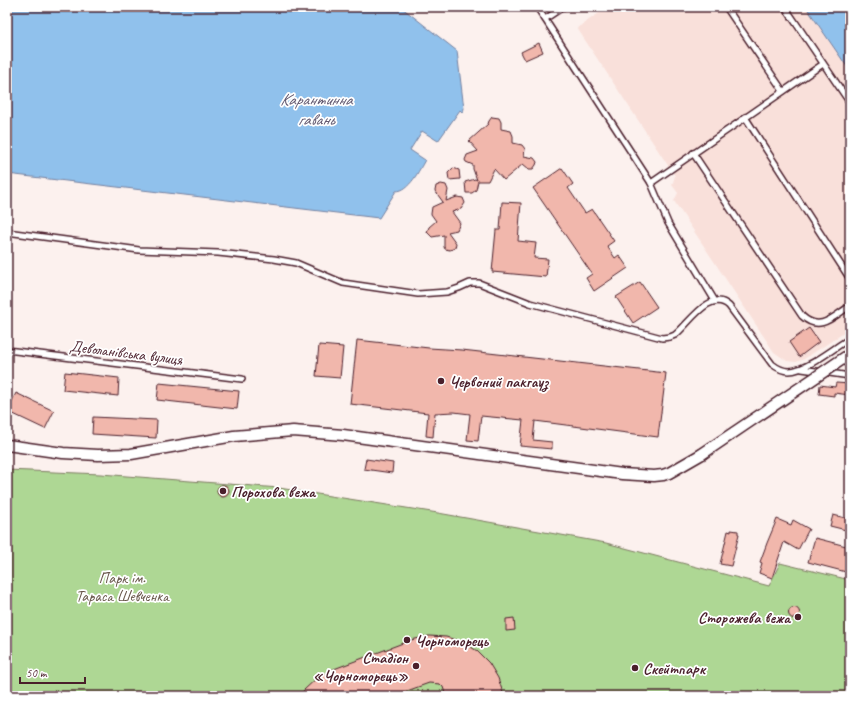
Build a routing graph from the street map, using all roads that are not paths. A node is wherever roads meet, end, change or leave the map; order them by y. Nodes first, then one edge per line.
1 (537, 7) edge
2 (563, 7) edge
3 (726, 7) edge
4 (785, 7) edge
5 (545, 19) junction
6 (823, 64) junction
7 (783, 91) junction
8 (850, 102) edge
9 (745, 117) junction
10 (693, 153) junction
11 (651, 183) junction
12 (7, 232) edge
13 (850, 279) edge
14 (715, 301) junction
15 (850, 306) edge
16 (850, 338) edge
17 (7, 350) edge
18 (850, 354) edge
19 (801, 368) junction
20 (850, 376) edge
21 (242, 379) dead end
22 (7, 445) edge

1 - 5 lane
2 - 5 lane
3 - 7 lane
4 - 6 lane
5 - 11 lane
6 - 7 lane
6 - 8 lane
7 - 9 lane
9 - 10 lane
9 - 13 lane
10 - 11 lane
10 - 15 lane
11 - 14 lane
12 - 14 lane
14 - 19 lane
16 - 19 lane
17 - 21 lane, Деволанівська вулиця
18 - 22 street, bridge
19 - 20 lane

